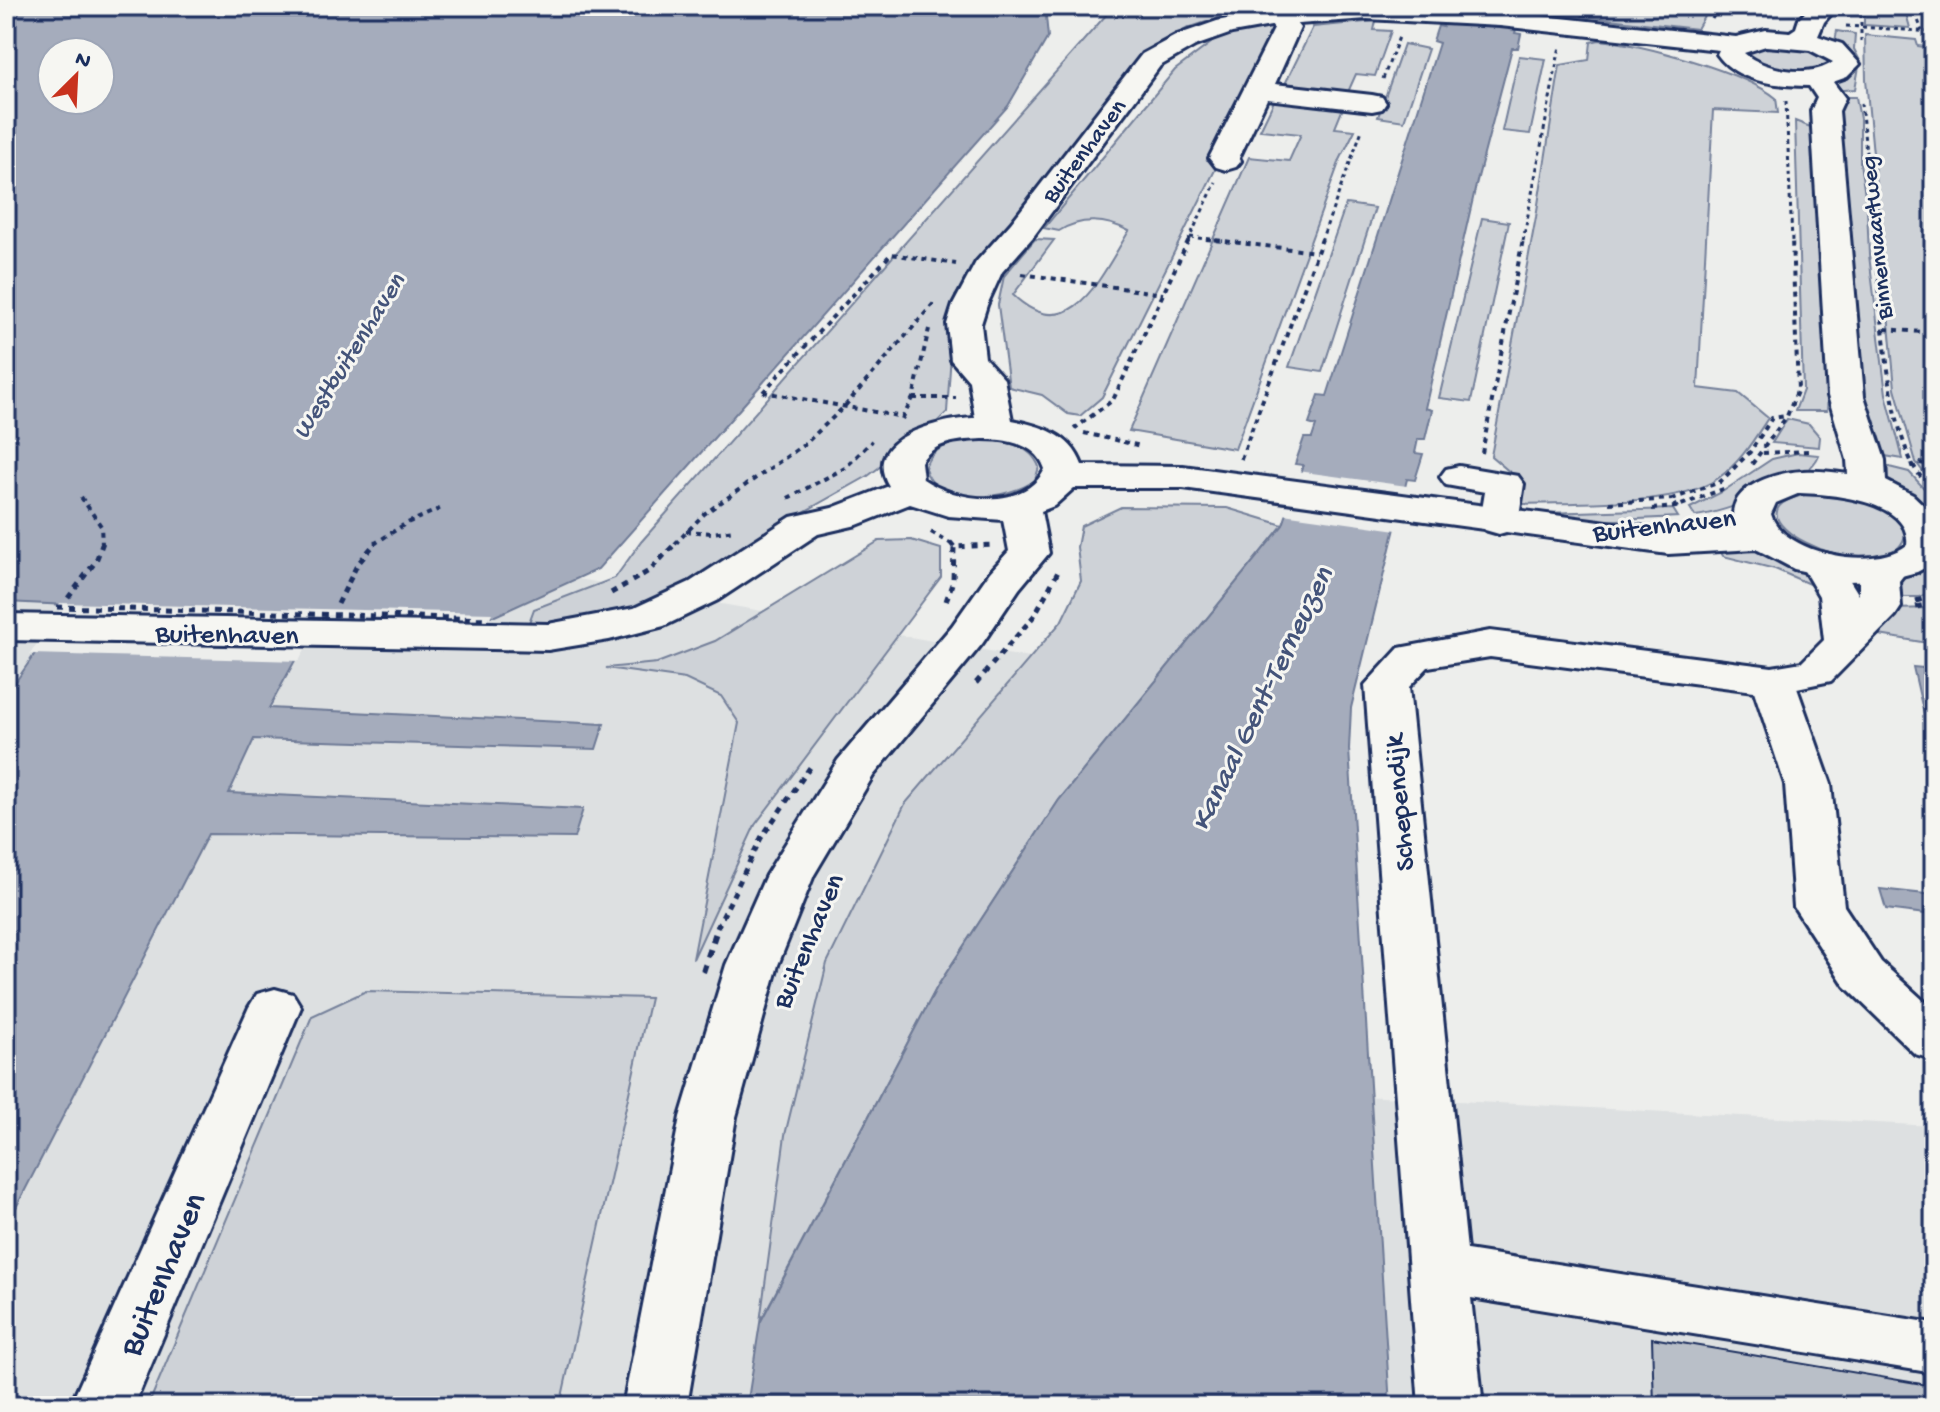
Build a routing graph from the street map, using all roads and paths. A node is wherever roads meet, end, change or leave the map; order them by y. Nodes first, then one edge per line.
1 (1719, 6) edge
2 (1861, 6) edge
3 (1913, 6) edge
4 (1826, 8) edge
5 (1272, 10) edge
6 (1713, 17) dead end
7 (1886, 28) dead end
8 (1402, 29) dead end
9 (1922, 31) junction
10 (1934, 32) edge
11 (1794, 40) junction
12 (1560, 44) dead end
13 (1861, 44) dead end
14 (1820, 45) junction
15 (1733, 49) junction
16 (1797, 83) junction
17 (1257, 90) junction
18 (1378, 91) junction
19 (1861, 95) dead end
20 (1362, 130) joint
21 (1226, 161) joint
22 (1190, 237) junction
23 (1316, 252) junction
24 (946, 263) dead end
25 (974, 267) junction
26 (1067, 273) dead end
27 (954, 276) dead end
28 (1062, 280) junction
29 (1163, 294) junction
30 (939, 297) dead end
31 (924, 318) junction
32 (1885, 329) junction
33 (1934, 333) edge
34 (1846, 396) junction
35 (913, 398) dead end
36 (844, 407) junction
37 (1787, 416) junction
38 (904, 417) dead end
39 (978, 429) junction
40 (1762, 453) dead end
41 (1065, 454) junction
42 (1934, 465) edge
43 (1236, 472) dead end
44 (1468, 478) joint
45 (906, 480) junction
46 (821, 481) dead end
47 (1824, 482) junction
48 (1875, 493) junction
49 (81, 497) dead end
50 (444, 507) dead end
51 (792, 514) junction
52 (1499, 522) junction
53 (1686, 522) junction
54 (1757, 525) junction
55 (744, 526) dead end
56 (922, 528) dead end
57 (685, 531) junction
58 (1577, 532) junction
59 (1015, 537) junction
60 (1914, 560) edge
61 (1820, 564) junction
62 (606, 596) dead end
63 (1934, 603) edge
64 (40, 619) edge
65 (330, 624) dead end
66 (491, 625) junction
67 (1845, 642) junction
68 (1772, 680) junction
69 (967, 693) dead end
70 (275, 1007) dead end
71 (1934, 1041) edge
72 (1439, 1269) junction
73 (1934, 1348) edge
74 (102, 1406) edge
75 (655, 1406) edge
76 (1451, 1406) edge

1 - 6 path
2 - 13 path
3 - 9 path
4 - 11 main road
4 - 14 main road
5 - 15 main road, Buitenhaven
5 - 17 main road
5 - 25 main road, Buitenhaven
7 - 9 path
8 - 18 path
9 - 10 path
11 - 14 main road
11 - 15 main road
12 - 44 path
14 - 16 main road
15 - 16 main road
16 - 34 main road, Binnenvaartweg
16 - 37 path
17 - 18 main road
17 - 21 main road
18 - 20 main road
19 - 32 path, Binnenvaartweg
20 - 23 path
21 - 22 path
22 - 23 path
22 - 29 path
23 - 43 path
24 - 36 path
25 - 27 path
25 - 28 path
25 - 39 main road, Buitenhaven
26 - 28 path
28 - 29 path
29 - 41 path
30 - 31 path
31 - 35 path
31 - 36 path
32 - 33 path
32 - 42 path, Binnenvaartweg
34 - 47 main road, Binnenvaartweg
34 - 48 main road, Binnenvaartweg
36 - 38 path
36 - 57 path
37 - 40 path
37 - 53 path
39 - 41 main road
39 - 45 main road
41 - 52 main road, Buitenhaven
41 - 59 main road
44 - 52 main road
45 - 51 main road, Buitenhaven
45 - 59 main road
46 - 51 path
47 - 48 main road
47 - 54 main road
48 - 60 main road
49 - 64 path
50 - 65 path
51 - 66 main road, Buitenhaven
52 - 58 main road, Buitenhaven
53 - 54 main road, Buitenhaven
53 - 58 main road, Buitenhaven
54 - 58 main road, Buitenhaven
54 - 61 main road
55 - 57 path
56 - 59 path
57 - 62 path
59 - 69 path
59 - 75 main road, Buitenhaven
60 - 61 main road
60 - 63 path
60 - 67 main road, Schependijk
61 - 67 main road
64 - 66 main road, Buitenhaven
64 - 66 path, Buitenhaven, bridge
67 - 68 main road, Schependijk
68 - 71 main road
68 - 72 main road, Schependijk
70 - 74 main road, Buitenhaven
72 - 73 main road
72 - 76 main road, Schependijk

